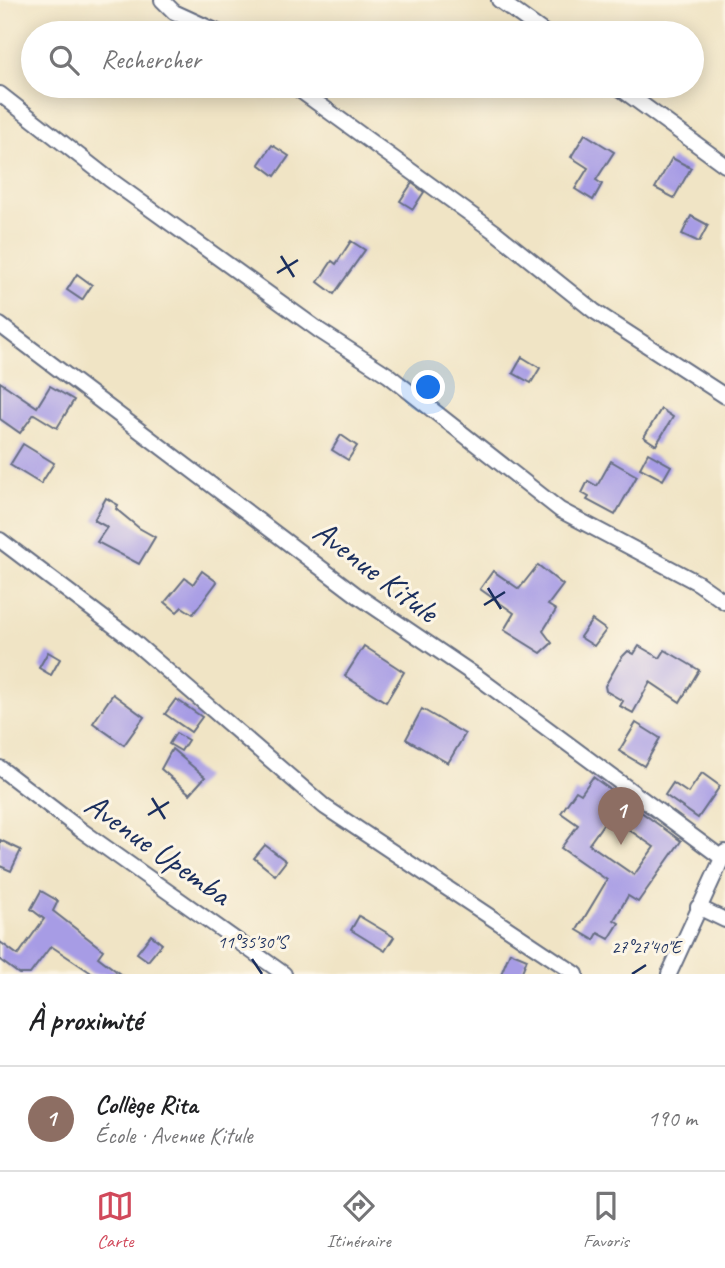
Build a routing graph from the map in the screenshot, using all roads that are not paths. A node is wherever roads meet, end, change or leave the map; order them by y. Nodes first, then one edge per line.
1 (162, 0) edge
2 (499, 0) edge
3 (194, 21) edge
4 (528, 21) edge
5 (0, 94) edge
6 (311, 98) edge
7 (633, 98) edge
8 (725, 165) edge
9 (0, 325) edge
10 (725, 396) edge
11 (0, 540) edge
12 (725, 602) edge
13 (1, 772) edge
14 (724, 855) edge
15 (698, 907) junction
16 (725, 920) edge
17 (285, 974) edge
18 (576, 974) edge
19 (668, 974) edge

1 - 3 street
2 - 4 street
5 - 12 street
6 - 10 street
7 - 8 street
9 - 14 street, Avenue Kitule
11 - 18 street
13 - 17 street, Avenue Upemba
14 - 15 street
15 - 16 street
15 - 19 street

